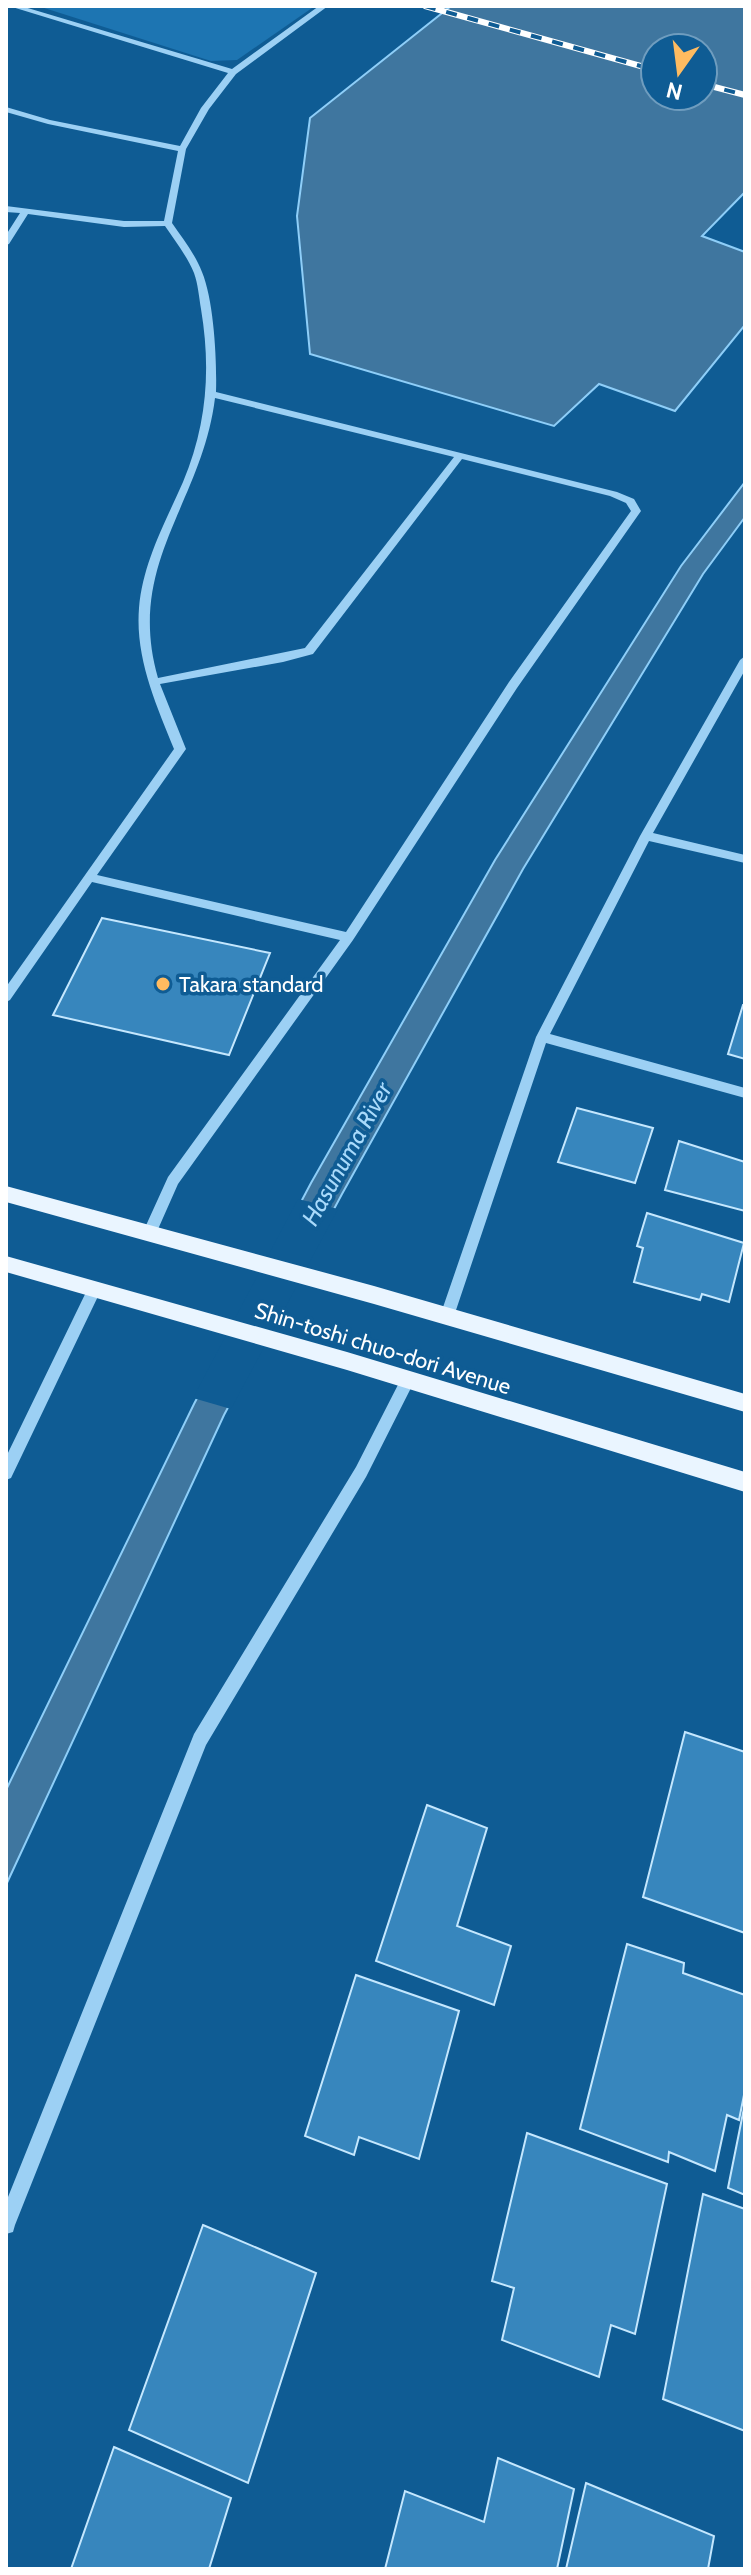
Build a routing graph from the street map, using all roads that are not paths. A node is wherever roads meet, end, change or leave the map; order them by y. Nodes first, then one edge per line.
1 (13, 6) edge
2 (324, 6) edge
3 (233, 72) junction
4 (6, 109) edge
5 (182, 149) junction
6 (6, 209) edge
7 (27, 210) junction
8 (168, 223) junction
9 (6, 242) edge
10 (212, 394) junction
11 (460, 456) junction
12 (745, 660) edge
13 (154, 682) junction
14 (646, 836) junction
15 (745, 859) edge
16 (89, 877) junction
17 (349, 937) junction
18 (6, 997) edge
19 (542, 1037) junction
20 (745, 1093) edge
21 (6, 1194) edge
22 (150, 1232) junction
23 (6, 1264) edge
24 (95, 1288) junction
25 (447, 1316) junction
26 (408, 1380) junction
27 (745, 1403) edge
28 (6, 1473) edge
29 (745, 1482) edge
30 (6, 2225) edge

1 - 3 street
2 - 3 street
3 - 5 street
4 - 5 street
5 - 8 street
6 - 7 street
7 - 8 street
7 - 9 street
8 - 10 street
10 - 11 street
10 - 13 street
11 - 13 street
11 - 17 street
12 - 14 street
13 - 16 street
14 - 15 street
14 - 19 street
16 - 17 street
16 - 18 street
17 - 22 street
19 - 20 street
19 - 25 street
21 - 22 main road, Shin-toshi chuo-dori Avenue
22 - 25 main road, Shin-toshi chuo-dori Avenue
23 - 24 main road, Shin-toshi chuo-dori Avenue
24 - 26 main road, Shin-toshi chuo-dori Avenue
24 - 28 street
25 - 27 main road, Shin-toshi chuo-dori Avenue
26 - 29 main road, Shin-toshi chuo-dori Avenue
26 - 30 street

